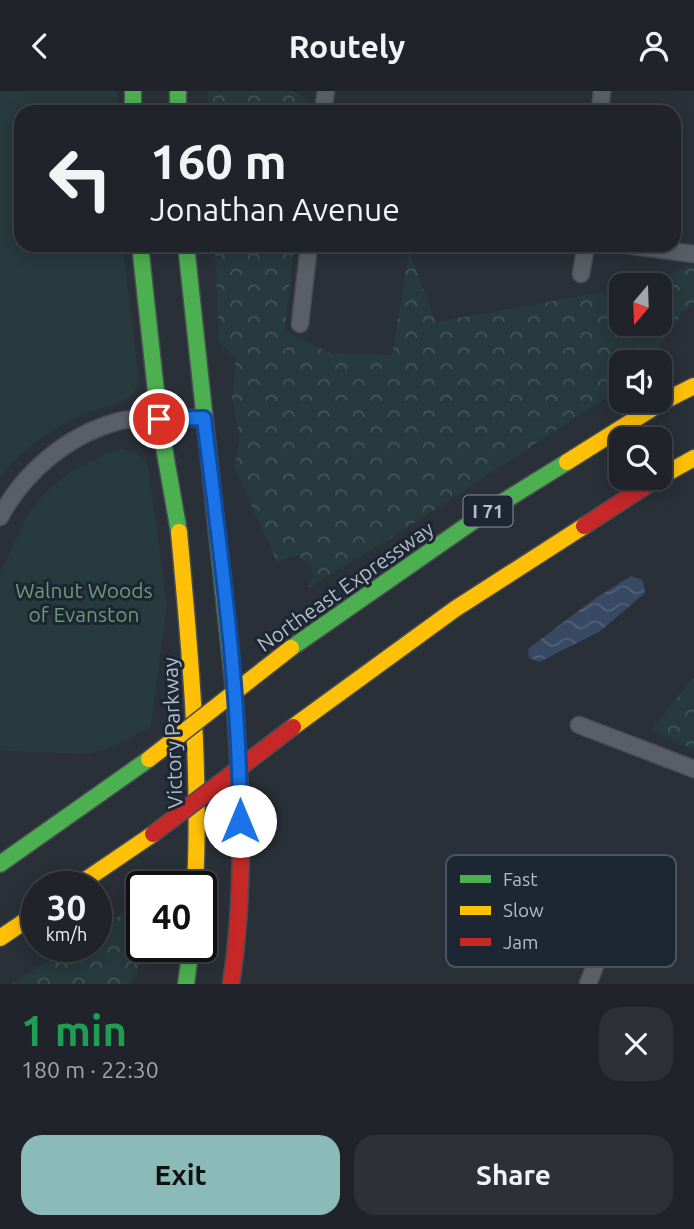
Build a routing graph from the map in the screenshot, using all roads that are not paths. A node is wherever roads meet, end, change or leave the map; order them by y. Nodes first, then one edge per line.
1 (141, 252) edge
2 (187, 252) edge
3 (308, 252) edge
4 (585, 252) edge
5 (581, 274) dead end
6 (300, 324) dead end
7 (694, 386) edge
8 (204, 418) junction
9 (159, 419) junction
10 (694, 458) edge
11 (672, 470) edge
12 (639, 490) edge
13 (0, 517) edge
14 (579, 725) dead end
15 (694, 769) edge
16 (0, 864) edge
17 (99, 871) edge
18 (195, 871) edge
19 (21, 924) edge
20 (0, 938) edge
21 (189, 962) edge
22 (595, 967) edge
23 (186, 984) edge
24 (231, 984) edge
25 (588, 984) edge

1 - 9 main road, Victory Parkway
2 - 8 main road
3 - 6 street
4 - 5 street
7 - 16 main road, Northeast Expressway / I 71, bridge
8 - 9 street
8 - 24 main road
9 - 13 street
9 - 18 main road, Victory Parkway
10 - 11 main road
12 - 17 main road, bridge
14 - 15 street
19 - 20 main road
21 - 23 main road
22 - 25 street

